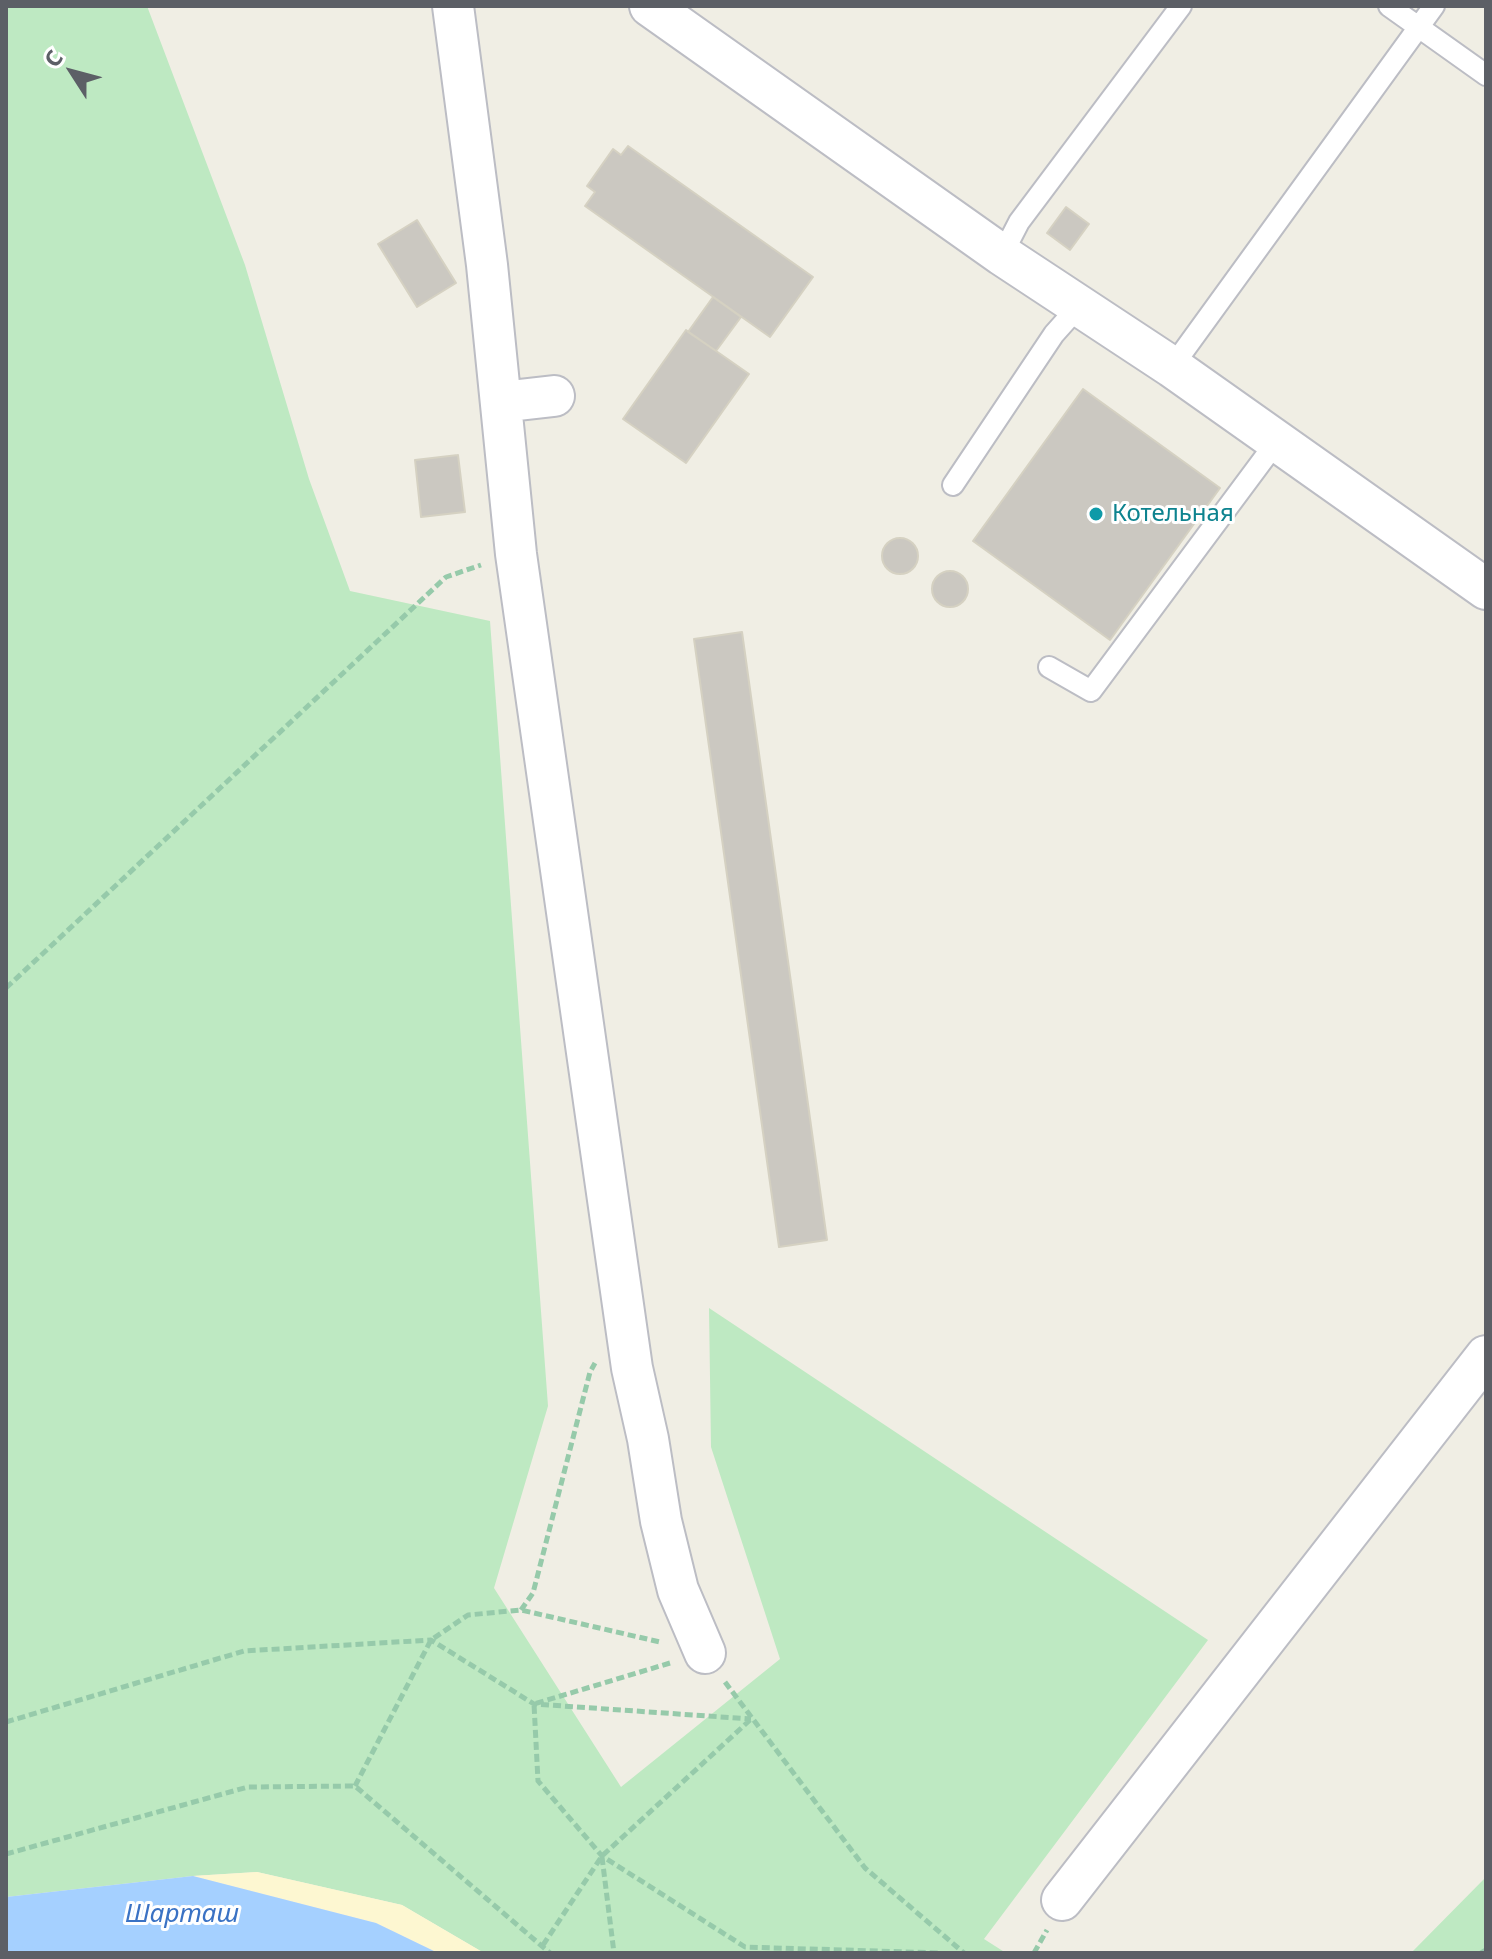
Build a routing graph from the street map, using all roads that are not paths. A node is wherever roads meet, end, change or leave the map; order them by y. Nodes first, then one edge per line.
1 (453, 6) edge
2 (650, 6) edge
3 (1181, 6) edge
4 (1389, 6) edge
5 (1434, 6) edge
6 (1419, 27) junction
7 (1486, 75) edge
8 (1002, 255) junction
9 (1079, 306) junction
10 (1172, 367) junction
11 (554, 396) dead end
12 (501, 402) junction
13 (1277, 441) junction
14 (953, 485) dead end
15 (1486, 589) edge
16 (1049, 667) dead end
17 (1486, 1356) edge
18 (705, 1653) road end
19 (1062, 1900) dead end

1 - 12 street
2 - 8 street
3 - 8 lane
4 - 6 lane
5 - 6 lane
6 - 7 lane
6 - 10 lane
8 - 9 street
9 - 10 street
9 - 14 lane
10 - 13 street
11 - 12 street
12 - 18 street
13 - 15 street
13 - 16 lane
17 - 19 street

